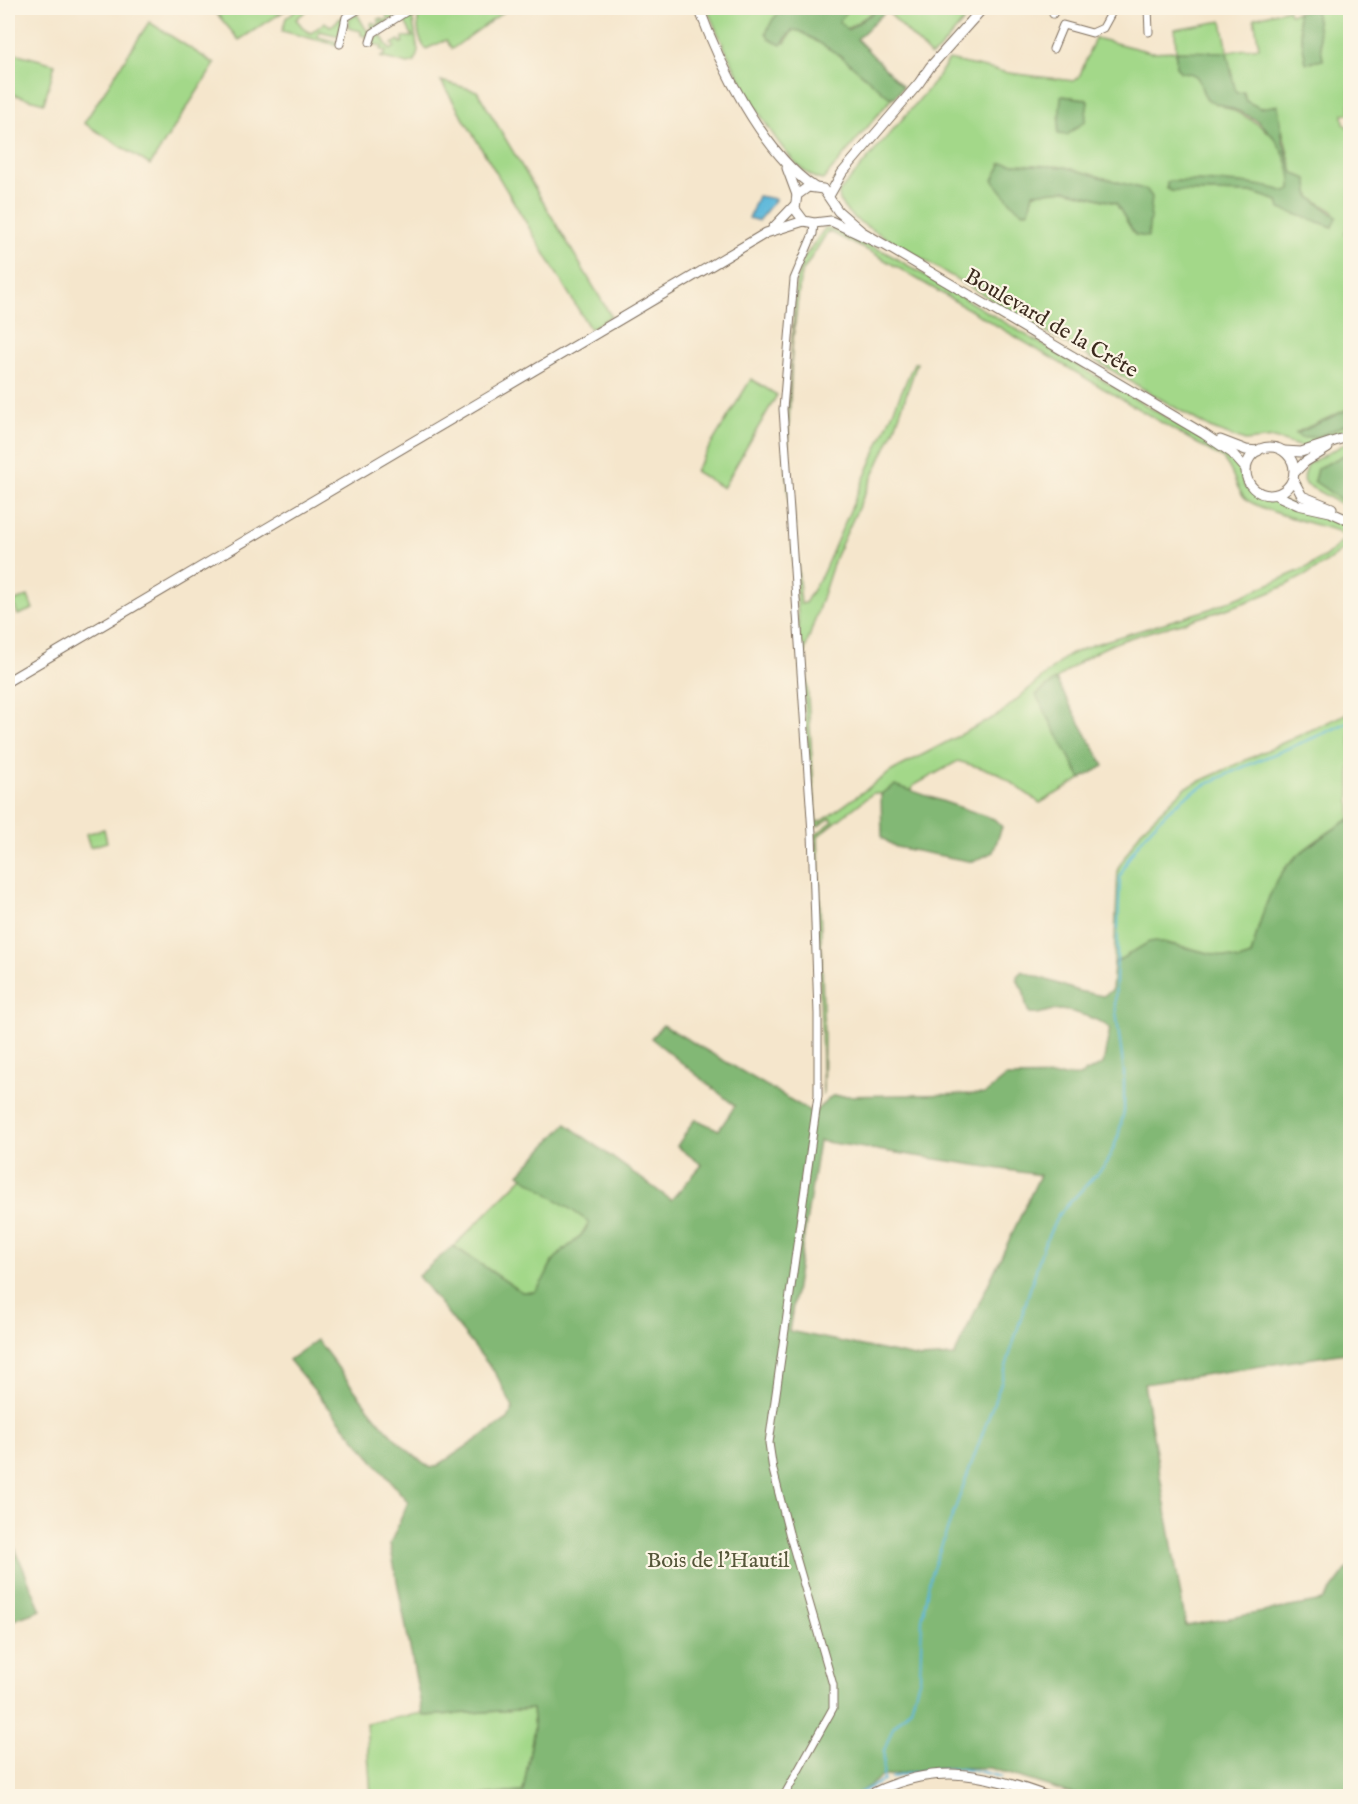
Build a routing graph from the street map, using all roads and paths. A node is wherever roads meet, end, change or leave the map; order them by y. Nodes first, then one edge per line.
1 (360, 8) edge
2 (412, 8) edge
3 (699, 8) edge
4 (983, 8) edge
5 (1114, 8) edge
6 (1148, 8) edge
7 (1149, 32) dead end
8 (370, 42) dead end
9 (340, 44) dead end
10 (1053, 50) dead end
11 (782, 158) junction
12 (842, 173) junction
13 (816, 187) junction
14 (797, 195) junction
15 (830, 199) junction
16 (794, 206) junction
17 (813, 222) junction
18 (766, 233) junction
19 (879, 244) junction
20 (1204, 434) junction
21 (1347, 438) edge
22 (1258, 451) junction
23 (1283, 451) junction
24 (1246, 469) junction
25 (1293, 476) junction
26 (1276, 495) junction
27 (1350, 519) edge
28 (8, 681) edge
29 (784, 1797) edge
30 (867, 1797) edge
31 (1046, 1797) edge

1 - 9 street
2 - 8 street
3 - 11 main road, Boulevard de la Crête
4 - 12 main road
5 - 10 street
6 - 7 street
11 - 13 main road, Boulevard de la Crête
11 - 14 main road, Boulevard de la Crête
12 - 13 main road
12 - 15 main road
13 - 14 main road
13 - 15 main road, Boulevard de la Crête
14 - 16 main road
15 - 17 main road
15 - 19 main road, Boulevard de la Crête
16 - 17 main road
16 - 18 main road
17 - 18 main road
17 - 19 main road, Boulevard de la Crête
17 - 29 street
18 - 28 main road
19 - 20 main road, Boulevard de la Crête
20 - 22 main road, Boulevard de la Crête
20 - 24 main road, Boulevard de la Crête
21 - 23 main road
21 - 25 main road
22 - 23 main road
22 - 24 main road
23 - 25 main road
24 - 26 main road
25 - 26 main road
25 - 27 main road
26 - 27 main road
30 - 31 main road

